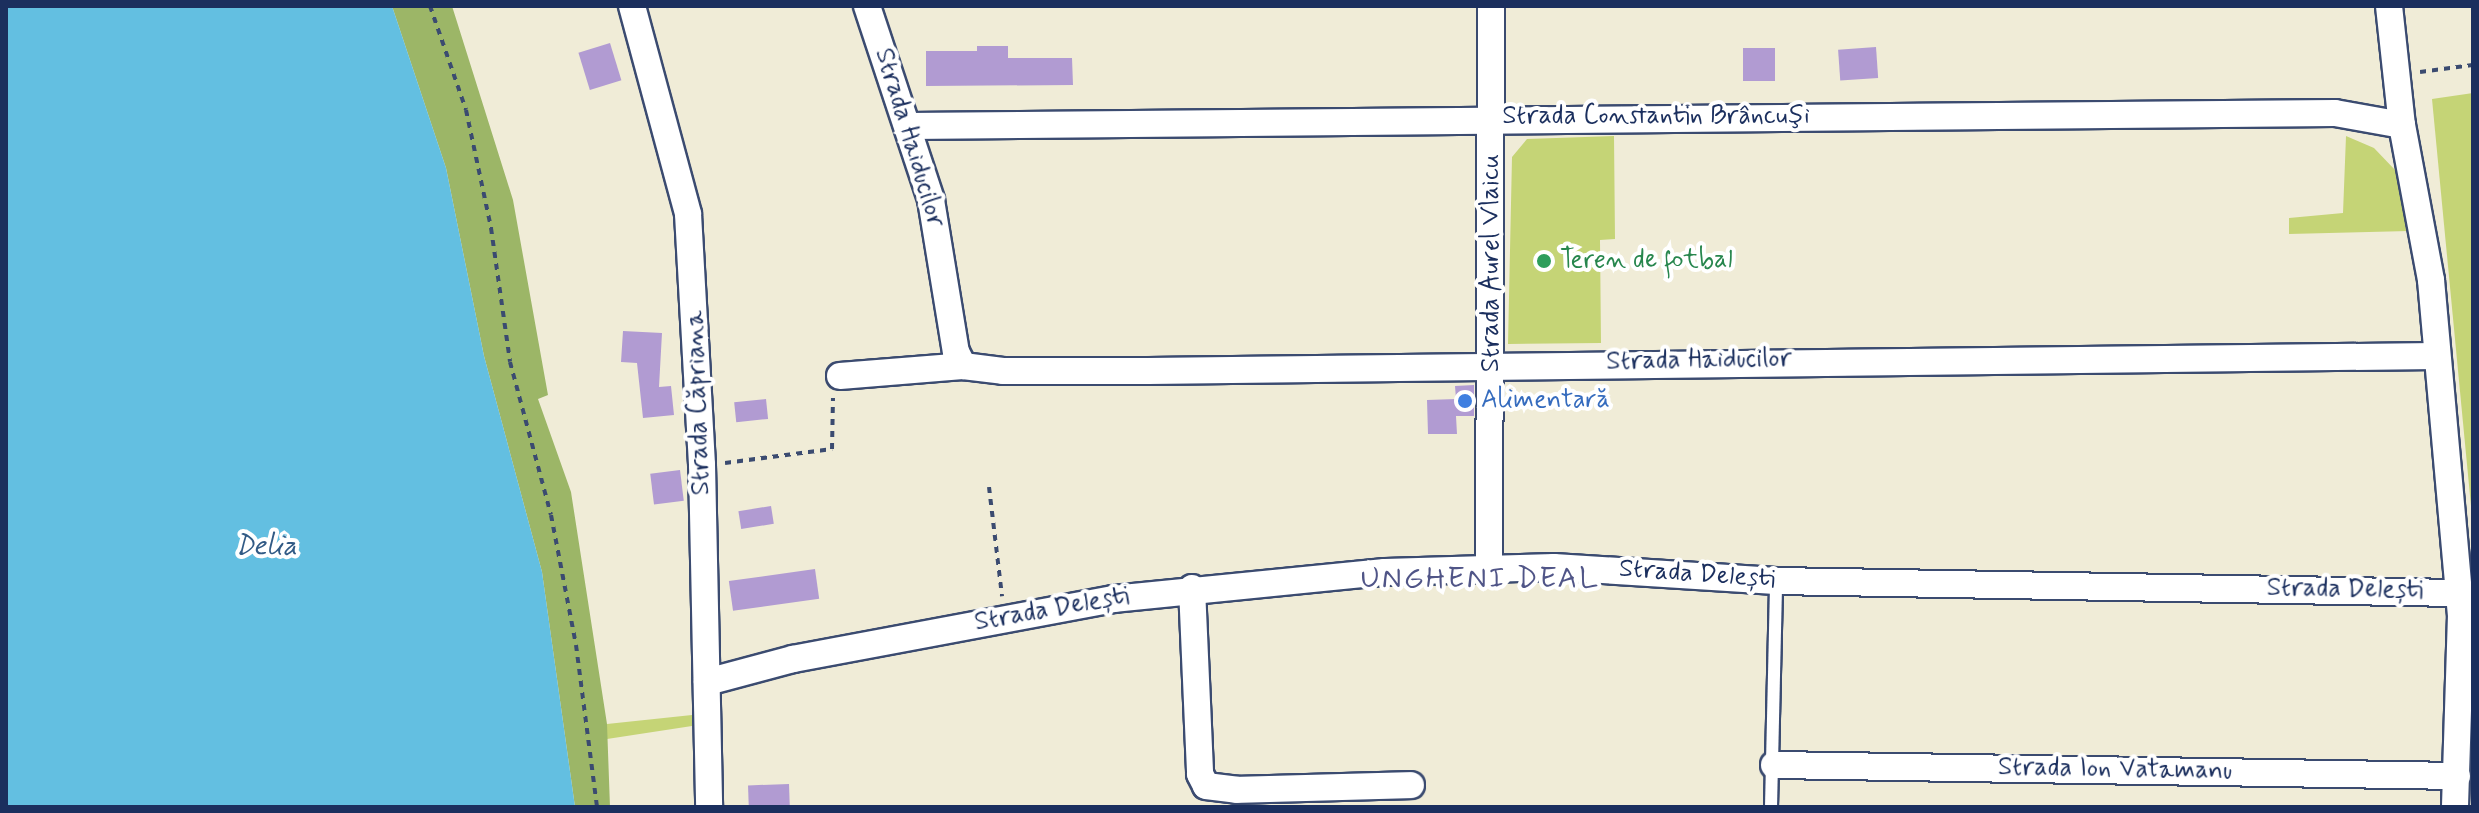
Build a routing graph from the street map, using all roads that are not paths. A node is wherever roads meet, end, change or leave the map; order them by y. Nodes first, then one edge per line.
1 (632, 6) edge
2 (867, 6) edge
3 (1491, 6) edge
4 (2389, 6) edge
5 (1492, 117) junction
6 (2402, 125) junction
7 (909, 126) junction
8 (2436, 356) junction
9 (1493, 365) junction
10 (963, 366) junction
11 (840, 376) road end
12 (1489, 567) junction
13 (1776, 581) junction
14 (1192, 588) junction
15 (2458, 593) junction
16 (707, 682) junction
17 (1774, 765) junction
18 (2457, 776) junction
19 (1411, 785) dead end
20 (709, 807) edge
21 (1771, 807) edge
22 (2455, 807) edge

1 - 16 street, Strada Căpriana
2 - 7 street, Strada Haiducilor
3 - 5 street, Strada Aurel Vlaicu
4 - 6 street
5 - 6 street, Strada Constantin Brâncuşi
5 - 7 street, Strada Constantin Brâncuşi
5 - 9 street, Strada Aurel Vlaicu
6 - 8 street
7 - 10 street, Strada Haiducilor
8 - 9 street, Strada Haiducilor
8 - 15 street
9 - 10 street, Strada Haiducilor
9 - 12 street, Strada Aurel Vlaicu
10 - 11 street, Strada Haiducilor
12 - 13 street, Strada Delești
12 - 14 street, Strada Delești
13 - 15 street, Strada Delești
13 - 17 lane
14 - 16 street, Strada Delești
14 - 19 street
15 - 18 street
16 - 20 street, Strada Căpriana
17 - 18 street, Strada Ion Vatamanu
17 - 21 lane
18 - 22 street

